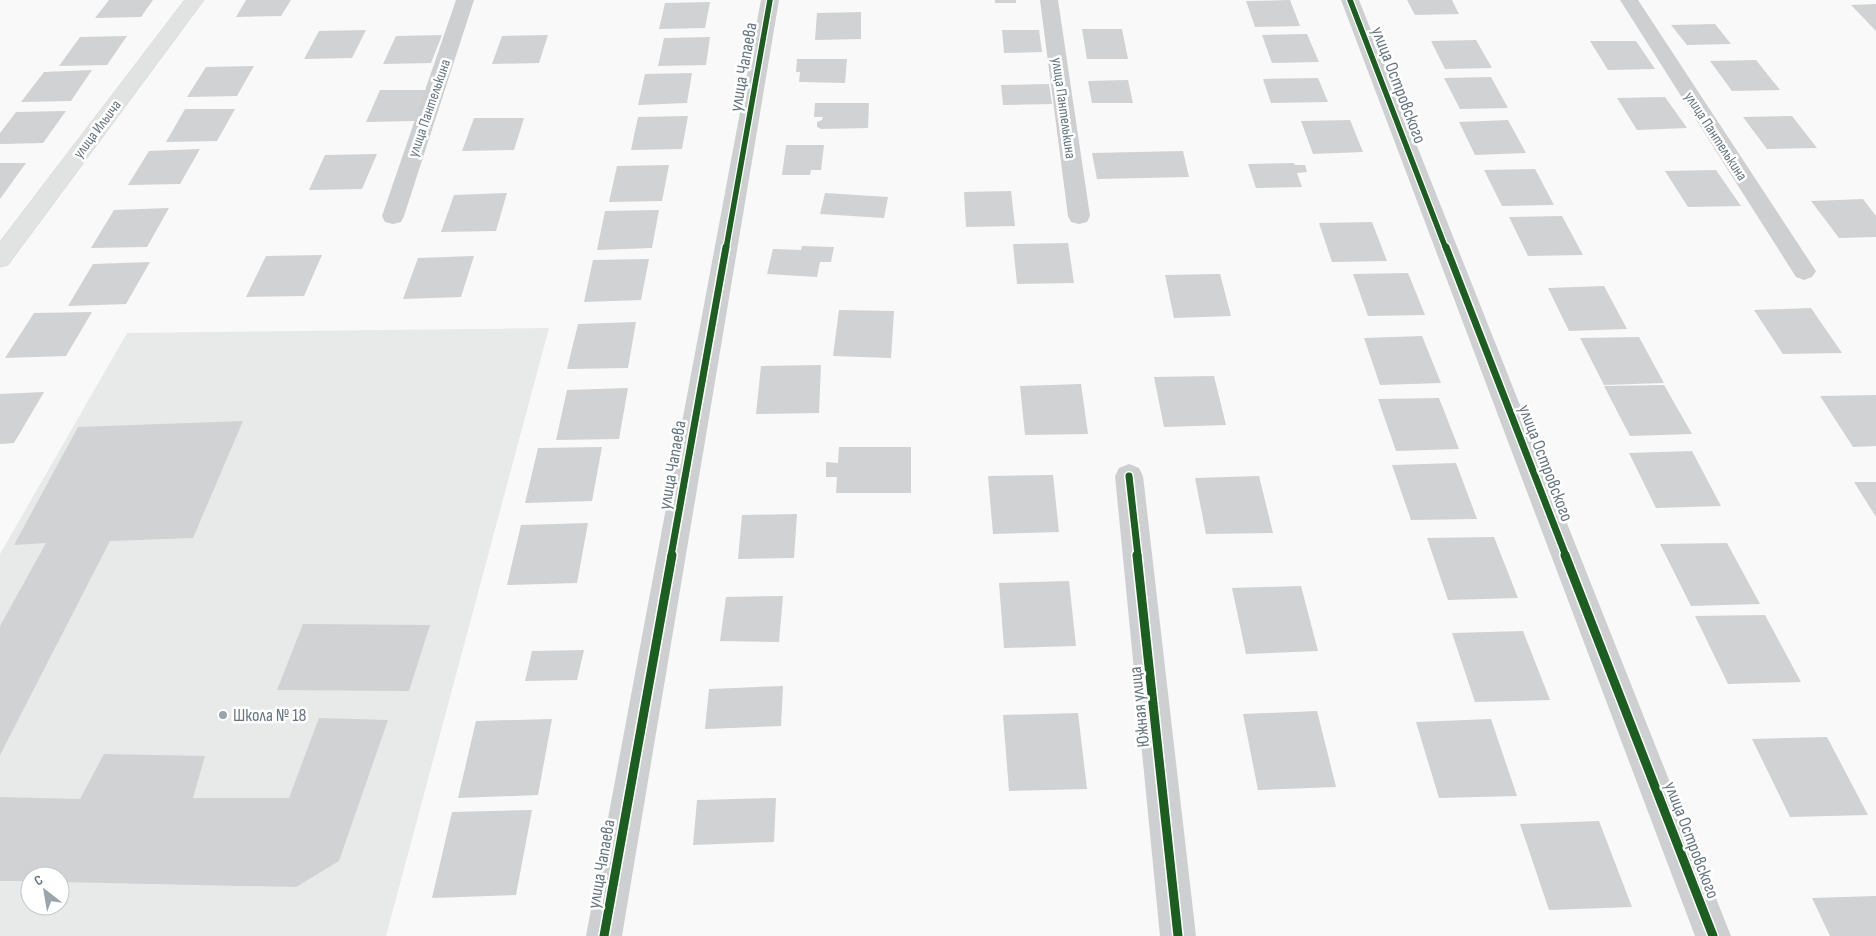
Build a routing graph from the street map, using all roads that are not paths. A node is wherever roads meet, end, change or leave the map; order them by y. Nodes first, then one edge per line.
1 (195, 0) edge
2 (466, 0) edge
3 (770, 0) edge
4 (1049, 0) edge
5 (1350, 0) edge
6 (1629, 0) edge
7 (393, 216) dead end
8 (1079, 216) dead end
9 (0, 259) edge
10 (1804, 271) dead end
11 (1128, 476) dead end
12 (604, 936) edge
13 (1178, 936) edge
14 (1713, 936) edge

1 - 9 main road, улица Ильича
2 - 7 street, улица Пантелькина
3 - 12 street, улица Чапаева
4 - 8 street, улица Пантелькина
5 - 14 street, улица Островского
6 - 10 street, улица Пантелькина
11 - 13 street, Южная улица

